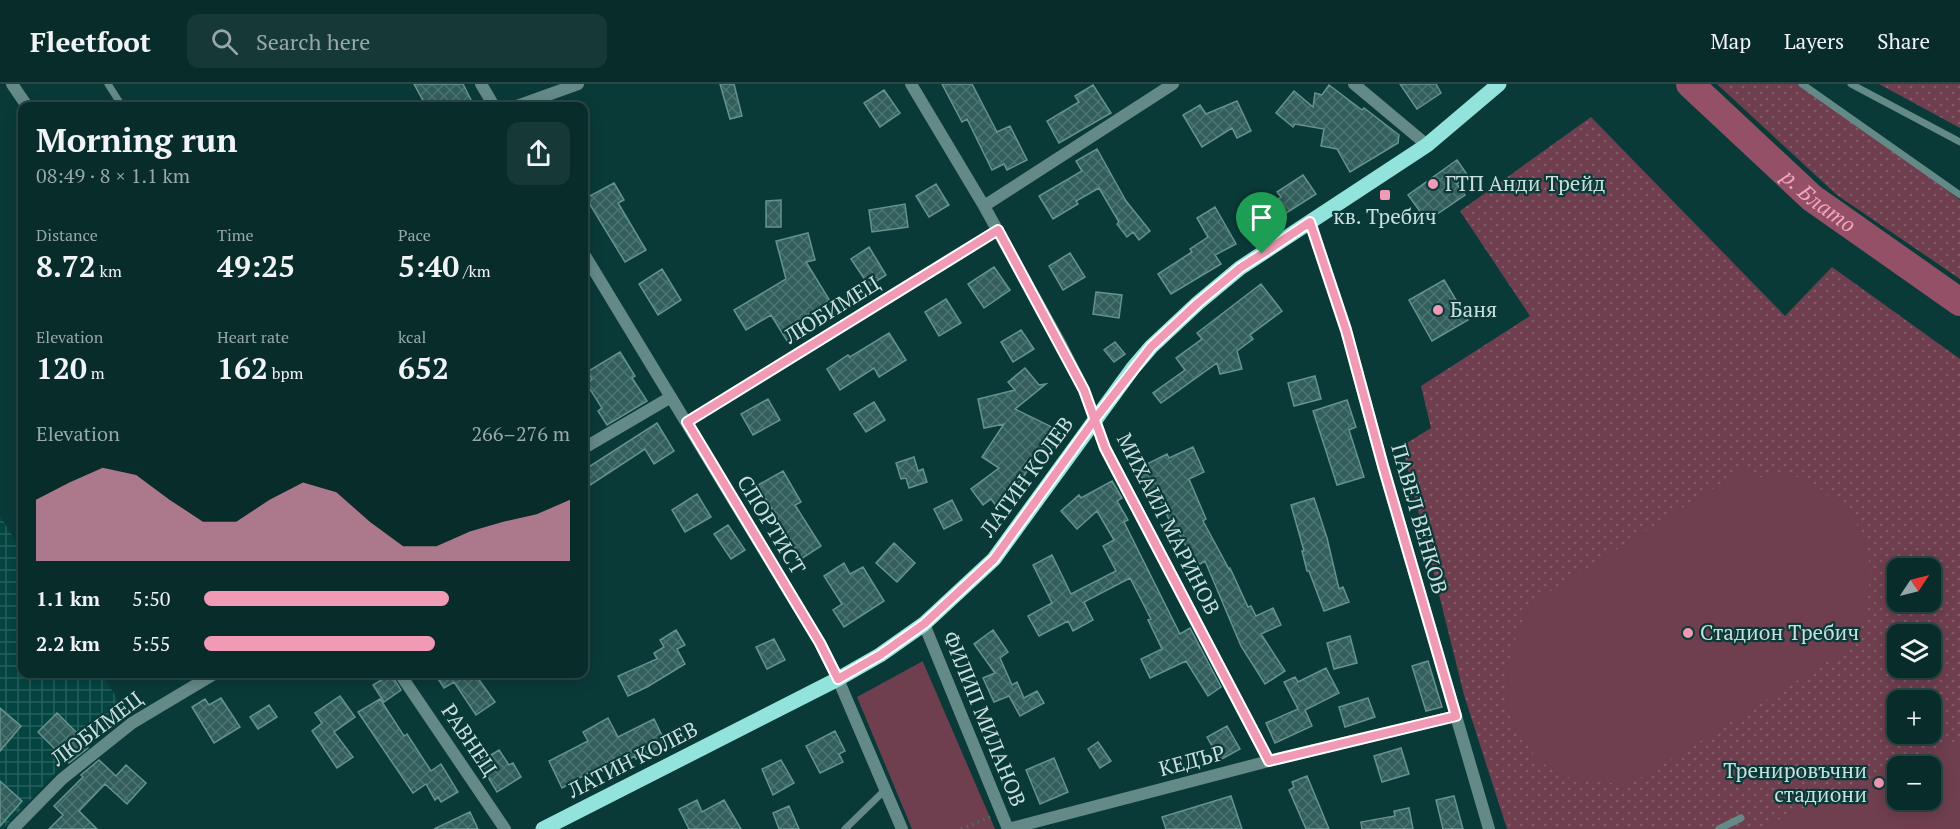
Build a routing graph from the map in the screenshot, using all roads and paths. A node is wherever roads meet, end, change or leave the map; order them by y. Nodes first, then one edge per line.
1 (12, 84) edge
2 (108, 84) edge
3 (481, 84) edge
4 (578, 84) edge
5 (911, 84) edge
6 (1173, 84) edge
7 (1354, 84) edge
8 (1499, 84) edge
9 (1803, 84) edge
10 (1851, 84) edge
11 (24, 102) edge
12 (119, 102) edge
13 (492, 102) edge
14 (528, 102) edge
15 (1960, 142) edge
16 (1427, 145) junction
17 (1960, 195) edge
18 (984, 206) junction
19 (1310, 222) junction
20 (998, 230) junction
21 (588, 261) edge
22 (671, 397) junction
23 (1095, 419) junction
24 (687, 422) junction
25 (588, 446) edge
26 (924, 624) junction
27 (207, 678) edge
28 (403, 678) edge
29 (838, 679) junction
30 (1456, 716) junction
31 (1269, 761) junction
32 (885, 790) junction
33 (1001, 812) junction
34 (1741, 818) dead end
35 (13, 829) edge
36 (505, 829) edge
37 (543, 829) edge
38 (845, 829) edge
39 (902, 829) edge
40 (961, 829) edge
41 (1008, 829) edge
42 (1489, 829) edge
43 (1719, 829) edge

1 - 11 street
2 - 12 lane
3 - 13 street
4 - 14 street
5 - 18 street, МИХАИЛ МАРИНОВ
6 - 18 street
7 - 16 street
8 - 16 main road, ЛАТИН КОЛЕВ
9 - 17 lane
10 - 15 lane
16 - 19 main road, ЛАТИН КОЛЕВ
18 - 20 street, МИХАИЛ МАРИНОВ
19 - 23 main road, ЛАТИН КОЛЕВ
19 - 30 street, ПАВЕЛ ВЕНКОВ
20 - 23 street, МИХАИЛ МАРИНОВ
20 - 24 street, ЛЮБИМЕЦ
21 - 22 street, СПОРТИСТ
22 - 24 street, СПОРТИСТ
22 - 25 street
23 - 26 main road, ЛАТИН КОЛЕВ
23 - 31 street, МИХАИЛ МАРИНОВ
24 - 29 street, СПОРТИСТ
26 - 29 main road, ЛАТИН КОЛЕВ
26 - 33 street, ФИЛИП МИЛАНОВ
27 - 35 street, ЛЮБИМЕЦ
28 - 36 street, РАВНЕЦ
29 - 32 street, СПОРТИСТ
29 - 37 main road, ЛАТИН КОЛЕВ
30 - 31 street, КЕДЪР
30 - 42 street, ПАВЕЛ ВЕНКОВ
31 - 41 street, КЕДЪР
32 - 38 lane
32 - 39 street, СПОРТИСТ
33 - 40 path
33 - 41 street, ФИЛИП МИЛАНОВ
34 - 43 lane

